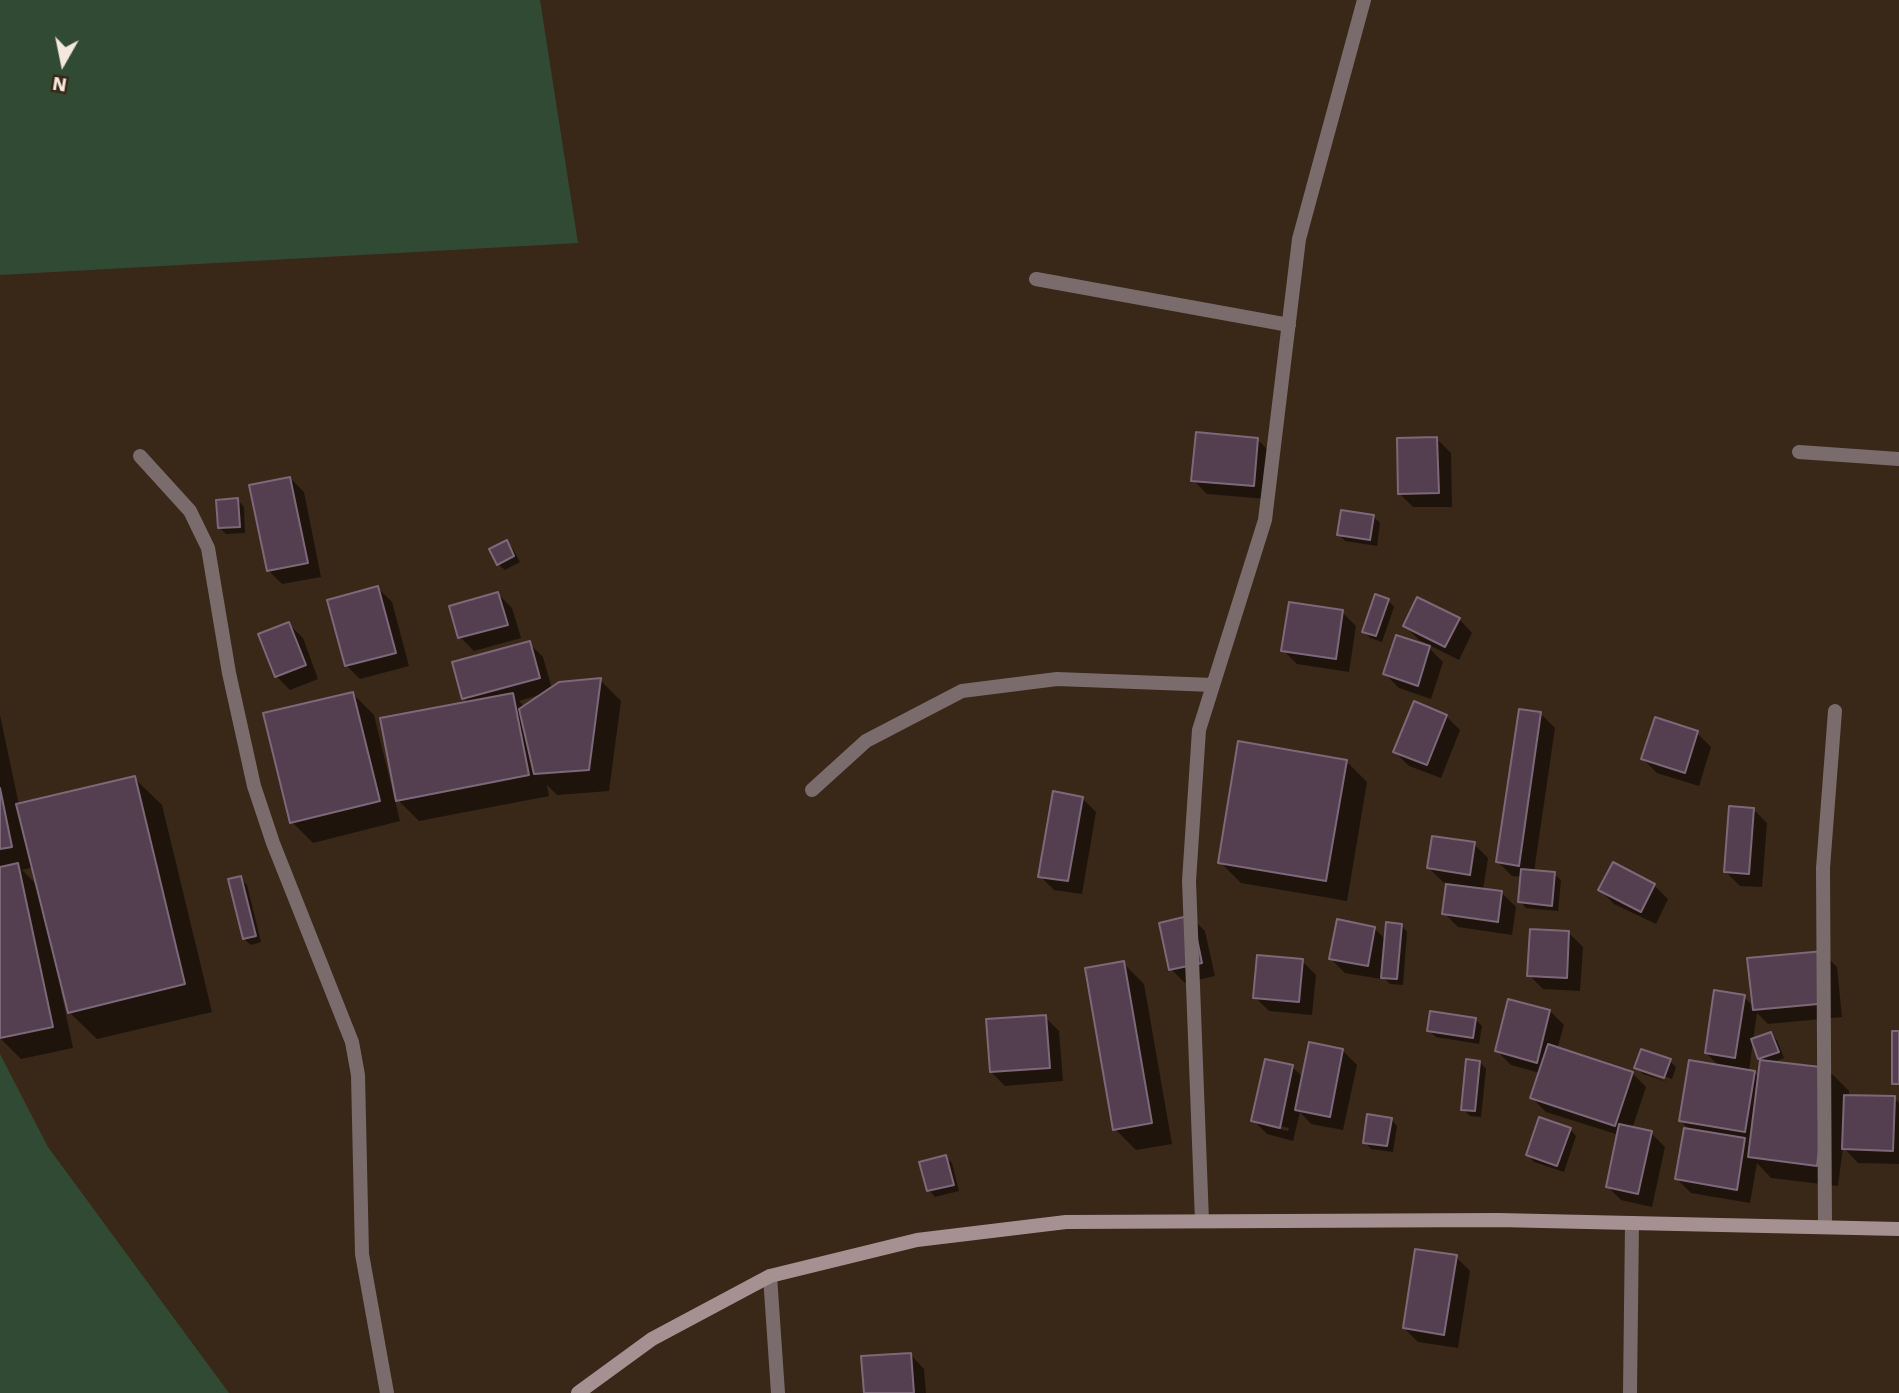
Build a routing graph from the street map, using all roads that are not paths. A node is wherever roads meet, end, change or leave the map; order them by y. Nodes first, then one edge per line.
1 (1364, 0) edge
2 (1036, 279) dead end
3 (1289, 326) junction
4 (1799, 452) dead end
5 (140, 456) dead end
6 (1899, 459) edge
7 (1213, 685) junction
8 (1835, 711) dead end
9 (813, 790) dead end
10 (1202, 1221) junction
11 (1632, 1223) junction
12 (1825, 1227) junction
13 (1899, 1229) edge
14 (770, 1276) junction
15 (387, 1393) edge
16 (578, 1393) edge
17 (778, 1393) edge
18 (1630, 1393) edge

1 - 3 street
2 - 3 street
3 - 7 street
4 - 6 street
5 - 15 street
7 - 9 street
7 - 10 street
8 - 12 street
10 - 11 main road
10 - 14 main road
11 - 12 main road
11 - 18 street
12 - 13 main road
14 - 16 main road
14 - 17 street

